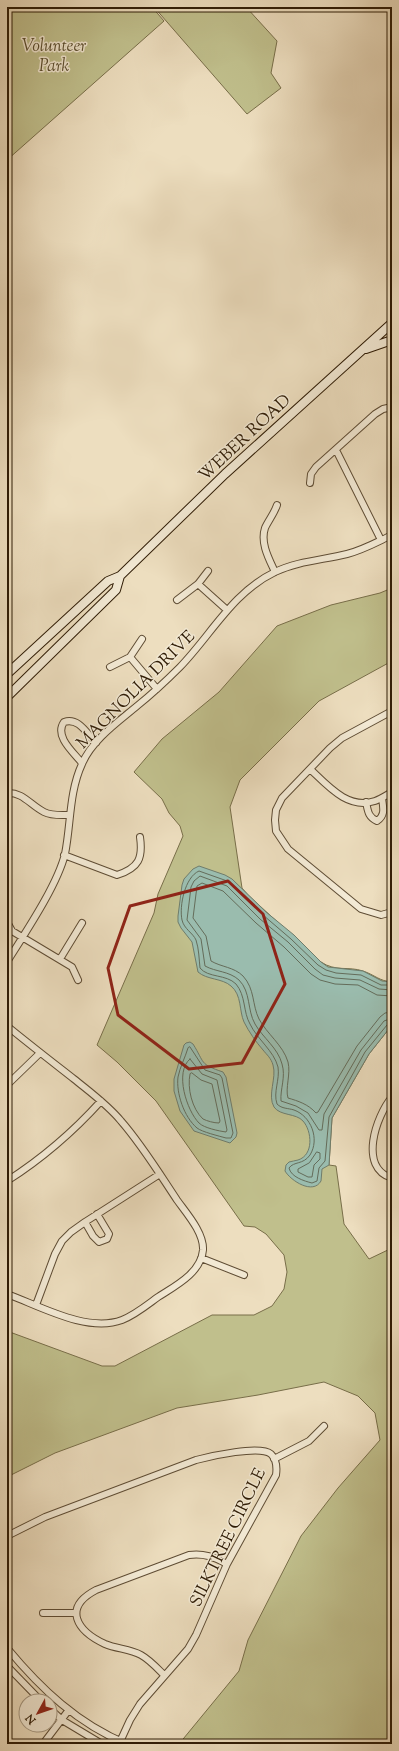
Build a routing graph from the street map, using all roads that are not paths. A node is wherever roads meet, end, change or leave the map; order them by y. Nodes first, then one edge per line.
1 (392, 323) edge
2 (392, 340) edge
3 (361, 351) junction
4 (392, 407) edge
5 (336, 450) junction
6 (310, 483) dead end
7 (276, 505) dead end
8 (392, 535) edge
9 (381, 540) junction
10 (208, 571) dead end
11 (275, 572) junction
12 (120, 576) junction
13 (198, 584) junction
14 (177, 600) dead end
15 (227, 610) junction
16 (142, 639) dead end
17 (130, 657) junction
18 (110, 667) dead end
19 (7, 674) edge
20 (158, 689) junction
21 (7, 697) edge
22 (392, 711) edge
23 (96, 743) junction
24 (82, 762) junction
25 (310, 769) junction
26 (392, 792) edge
27 (7, 793) edge
28 (382, 798) junction
29 (366, 802) junction
30 (69, 815) junction
31 (140, 837) dead end
32 (64, 855) junction
33 (392, 912) edge
34 (7, 922) edge
35 (82, 923) dead end
36 (23, 936) junction
37 (60, 959) junction
38 (7, 962) edge
39 (78, 980) dead end
40 (7, 1026) edge
41 (40, 1053) junction
42 (7, 1085) edge
43 (392, 1098) edge
44 (101, 1101) junction
45 (160, 1174) junction
46 (392, 1178) edge
47 (7, 1181) edge
48 (97, 1214) junction
49 (85, 1222) junction
50 (201, 1258) junction
51 (244, 1275) dead end
52 (7, 1294) edge
53 (36, 1305) junction
54 (324, 1426) dead end
55 (274, 1459) junction
56 (7, 1536) edge
57 (227, 1564) junction
58 (43, 1613) dead end
59 (75, 1613) junction
60 (7, 1648) edge
61 (7, 1666) edge
62 (164, 1675) junction
63 (33, 1693) edge
64 (68, 1711) junction
65 (58, 1716) edge
66 (62, 1720) junction
67 (119, 1743) edge
68 (43, 1744) edge
69 (102, 1744) edge
70 (127, 1744) edge

1 - 3 main road, WEBER ROAD
2 - 3 main road
3 - 12 main road, WEBER ROAD
4 - 5 street
5 - 6 street
5 - 9 street
7 - 11 street
8 - 9 street, MAGNOLIA DRIVE
9 - 11 street, MAGNOLIA DRIVE
10 - 13 street
11 - 15 street, MAGNOLIA DRIVE
12 - 19 main road, WEBER ROAD
12 - 21 main road, WEBER ROAD
13 - 14 street
13 - 15 street
15 - 20 street, MAGNOLIA DRIVE
16 - 17 street
17 - 18 street
17 - 20 street
20 - 23 street, MAGNOLIA DRIVE
22 - 25 street
23 - 24 street, MAGNOLIA DRIVE
23 - 24 street
24 - 30 street, MAGNOLIA DRIVE
25 - 29 street
25 - 33 street
26 - 28 street
27 - 30 street
28 - 29 street
28 - 29 street
30 - 32 street, MAGNOLIA DRIVE
31 - 32 street
32 - 36 street, MAGNOLIA DRIVE
34 - 36 street
35 - 37 street
36 - 37 street
36 - 38 street, MAGNOLIA DRIVE
37 - 39 street
40 - 41 street
41 - 42 street
41 - 44 street
43 - 46 street
44 - 45 street
44 - 47 street
45 - 48 street
45 - 50 street
48 - 49 street
48 - 49 street
49 - 53 street
50 - 51 street
50 - 53 street
52 - 53 street
54 - 55 street
55 - 56 street, SILKTREE CIRCLE
55 - 57 street, SILKTREE CIRCLE
57 - 59 street
57 - 62 street, SILKTREE CIRCLE
58 - 59 street
59 - 62 street
60 - 64 street
61 - 63 street
62 - 67 street, SILKTREE CIRCLE
64 - 66 street
64 - 67 street
65 - 66 street
66 - 68 street
66 - 69 street
67 - 70 street

